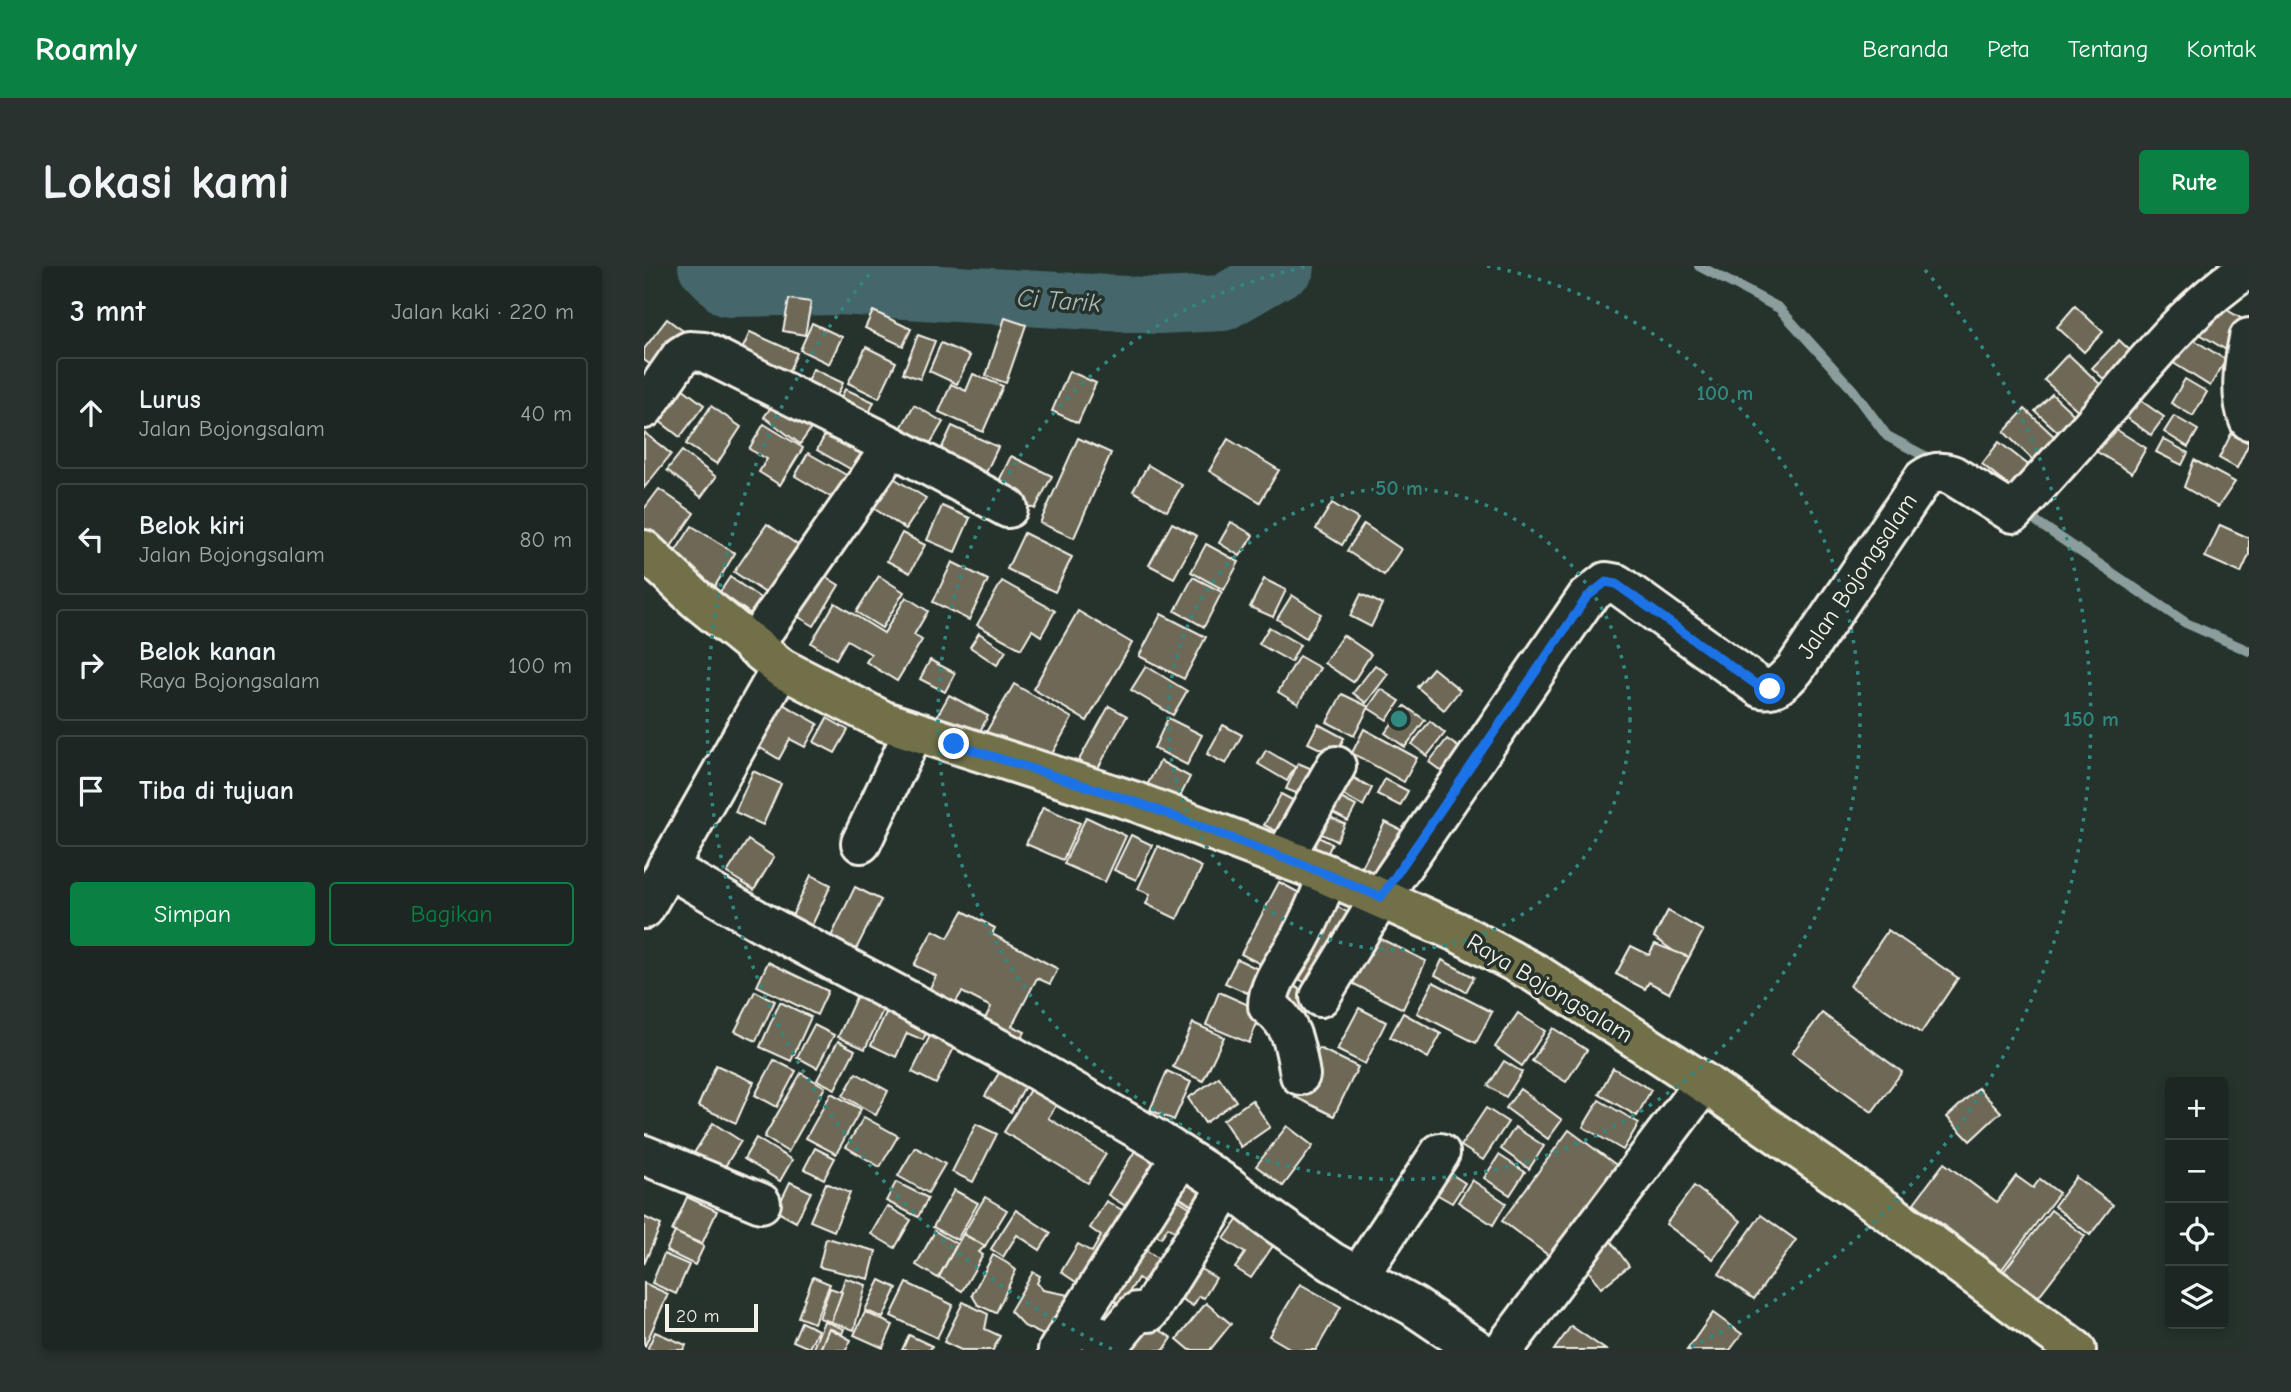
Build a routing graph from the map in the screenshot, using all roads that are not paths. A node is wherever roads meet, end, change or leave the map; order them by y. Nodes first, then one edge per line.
1 (2249, 268) edge
2 (2249, 338) edge
3 (644, 409) edge
4 (2249, 420) edge
5 (891, 446) junction
6 (1008, 508) dead end
7 (644, 550) edge
8 (767, 657) junction
9 (914, 731) junction
10 (1336, 766) dead end
11 (862, 843) dead end
12 (1284, 858) junction
13 (667, 867) junction
14 (1328, 875) junction
15 (1381, 897) junction
16 (644, 909) edge
17 (1320, 997) dead end
18 (1300, 1075) dead end
19 (1704, 1083) junction
20 (1440, 1153) dead end
21 (644, 1155) edge
22 (1181, 1157) junction
23 (1228, 1186) junction
24 (761, 1203) dead end
25 (1358, 1277) junction
26 (1067, 1335) edge
27 (1478, 1350) edge
28 (1503, 1350) edge
29 (2076, 1350) edge

1 - 15 street, Jalan Bojongsalam
2 - 4 street
3 - 5 street
5 - 6 street
5 - 8 street
7 - 8 main road, Raya Bojongsalam
8 - 9 main road, Raya Bojongsalam
8 - 13 street
9 - 11 street
9 - 12 main road, Raya Bojongsalam
10 - 12 street
12 - 14 main road, Raya Bojongsalam
13 - 16 street
13 - 22 street
14 - 15 main road, Raya Bojongsalam
14 - 18 street
15 - 17 street
15 - 19 main road, Raya Bojongsalam
19 - 28 street
19 - 29 main road, Raya Bojongsalam
20 - 25 street
21 - 24 street
22 - 23 street
22 - 26 street
23 - 25 street
23 - 26 street
25 - 27 street

